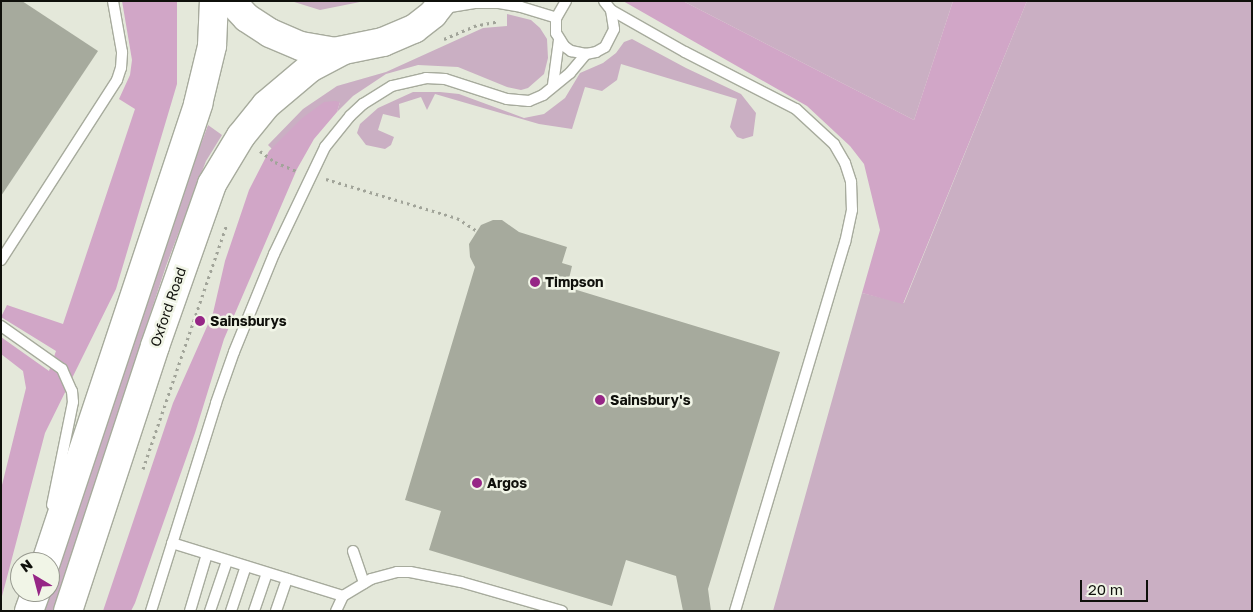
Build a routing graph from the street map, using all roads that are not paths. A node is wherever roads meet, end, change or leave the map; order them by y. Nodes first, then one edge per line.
1 (113, 1) edge
2 (214, 1) edge
3 (230, 1) edge
4 (566, 1) edge
5 (604, 1) edge
6 (440, 6) edge
7 (611, 10) junction
8 (556, 18) junction
9 (559, 40) junction
10 (342, 51) junction
11 (586, 54) junction
12 (553, 85) junction
13 (1, 260) edge
14 (1, 326) edge
15 (172, 543) junction
16 (353, 550) dead end
17 (43, 552) edge
18 (49, 552) edge
19 (207, 554) junction
20 (227, 561) junction
21 (246, 566) junction
22 (267, 573) junction
23 (287, 579) junction
24 (364, 583) junction
25 (343, 596) junction
26 (68, 611) edge
27 (151, 611) edge
28 (190, 611) edge
29 (210, 611) edge
30 (231, 611) edge
31 (254, 611) edge
32 (276, 611) edge
33 (336, 611) edge
34 (562, 611) edge
35 (735, 611) edge

1 - 13 lane
2 - 18 highway
3 - 10 highway
4 - 8 lane
5 - 7 lane
6 - 8 lane
6 - 10 highway
7 - 11 lane
7 - 35 lane
8 - 9 lane
9 - 11 lane
9 - 12 lane
10 - 26 highway, Oxford Road
11 - 12 lane
12 - 15 lane
14 - 17 lane
15 - 19 lane
15 - 27 lane
16 - 24 lane
19 - 20 lane
19 - 28 lane
20 - 21 lane
20 - 29 lane
21 - 22 lane
21 - 30 lane
22 - 23 lane
22 - 31 lane
23 - 25 lane
23 - 32 lane
24 - 25 lane
24 - 34 lane
25 - 33 lane

